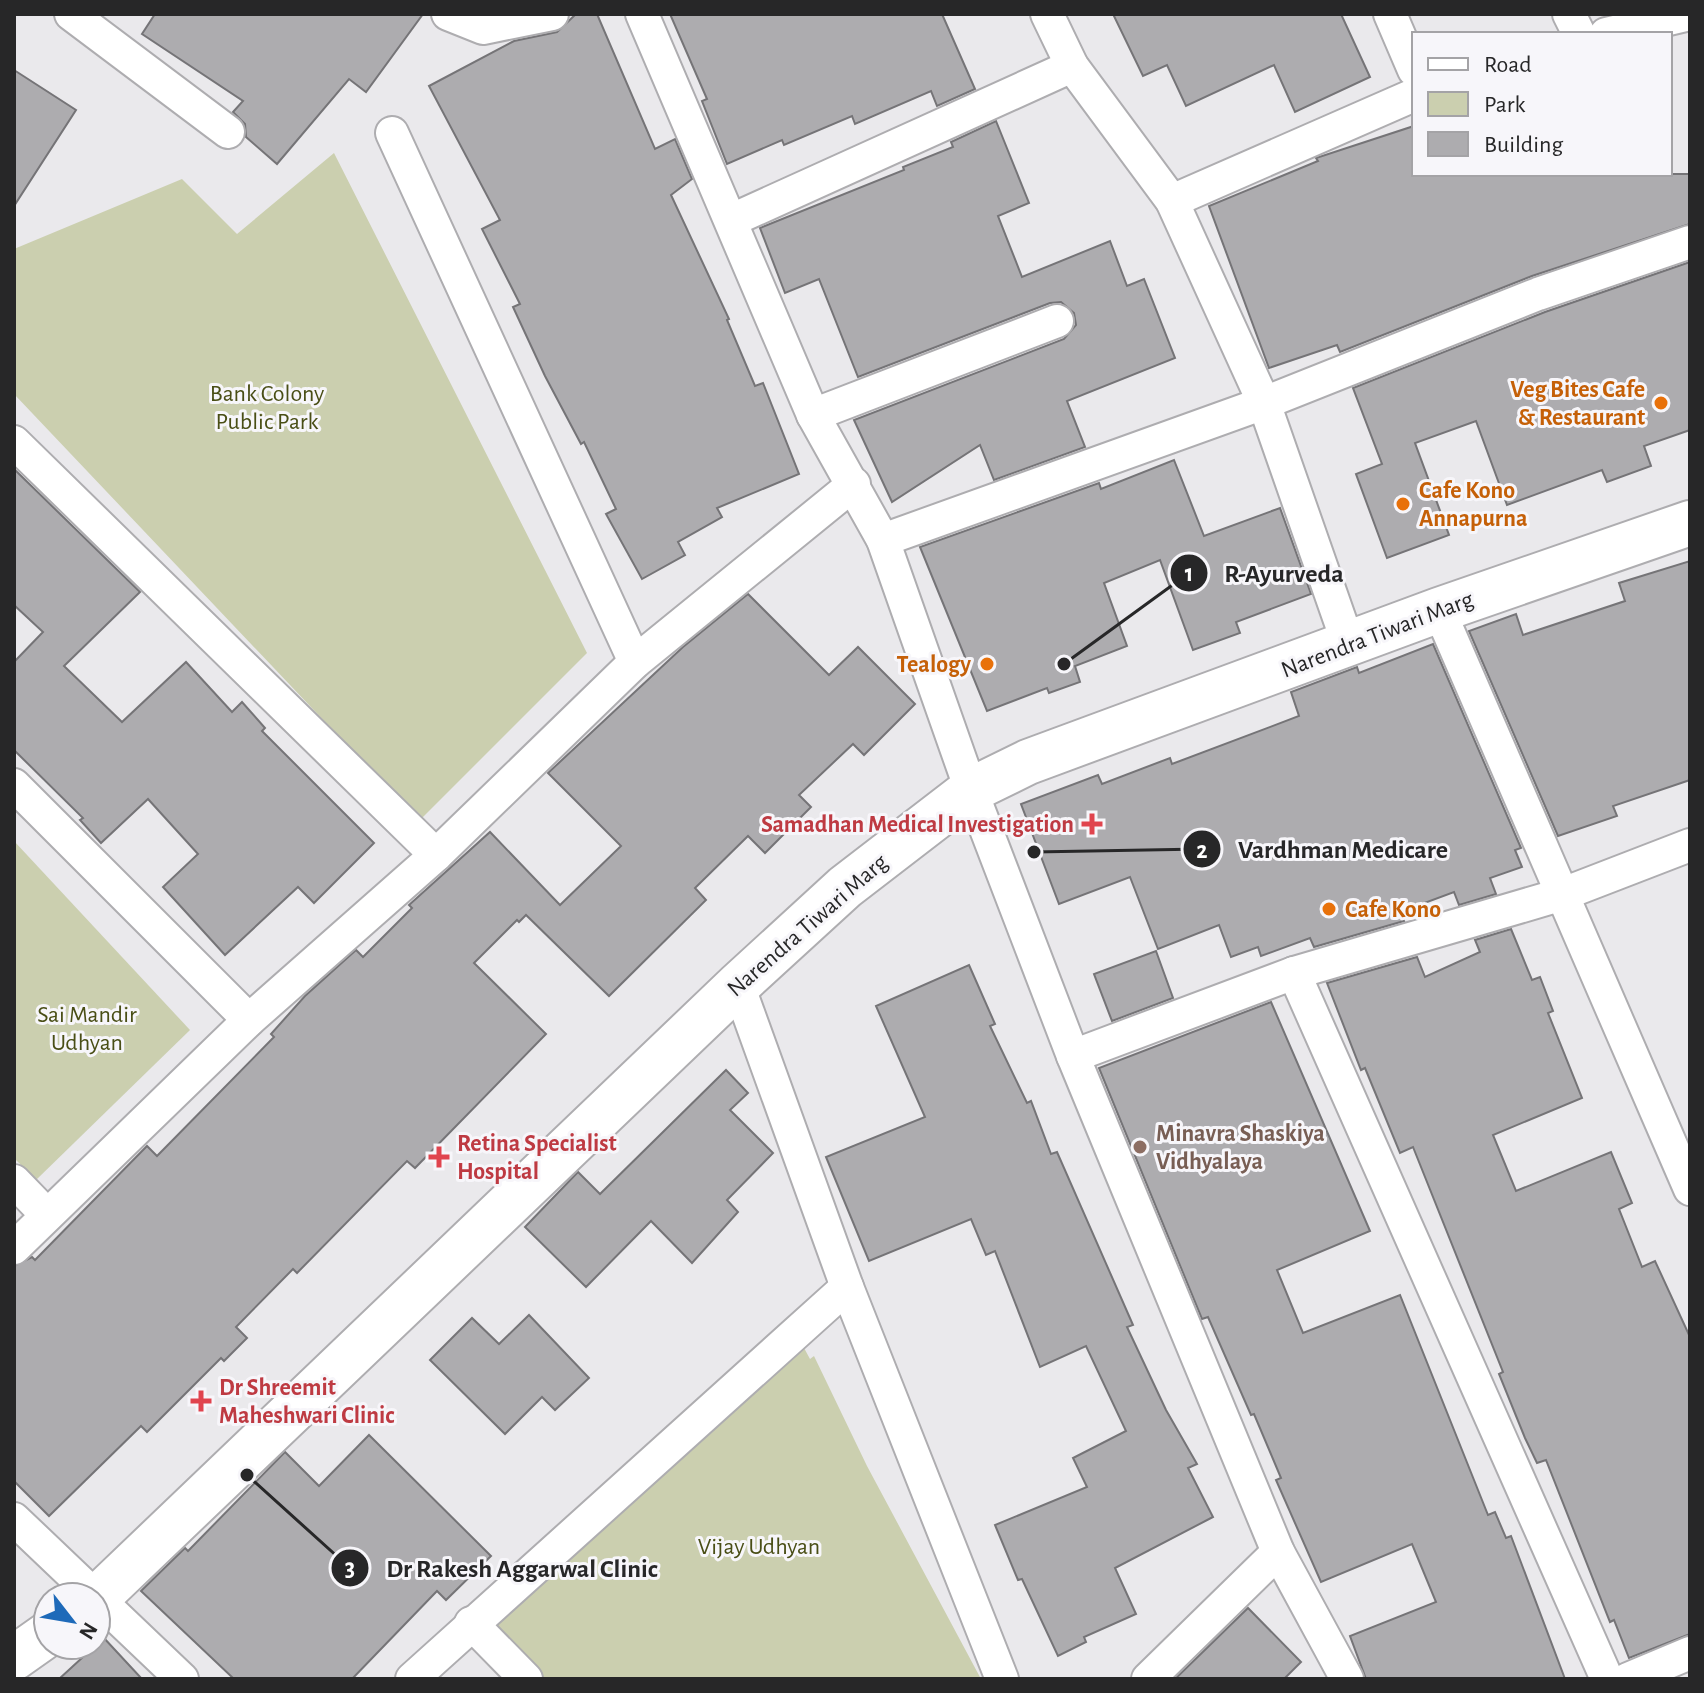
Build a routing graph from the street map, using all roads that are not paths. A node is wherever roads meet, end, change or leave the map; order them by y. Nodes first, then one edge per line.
1 (71, 14) edge
2 (448, 14) edge
3 (552, 14) edge
4 (642, 14) edge
5 (1047, 14) edge
6 (1390, 14) edge
7 (1569, 14) edge
8 (1690, 14) edge
9 (1578, 32) edge
10 (1614, 32) edge
11 (1412, 65) edge
12 (1072, 66) junction
13 (1412, 96) edge
14 (228, 132) dead end
15 (392, 133) dead end
16 (1172, 201) junction
17 (732, 220) junction
18 (1690, 242) edge
19 (1057, 321) dead end
20 (1264, 403) junction
21 (813, 415) junction
22 (14, 442) edge
23 (854, 484) junction
24 (1690, 523) edge
25 (883, 540) junction
26 (1439, 610) junction
27 (1349, 646) junction
28 (635, 662) junction
29 (14, 785) edge
30 (971, 790) junction
31 (1690, 845) edge
32 (436, 855) junction
33 (1563, 894) junction
34 (1294, 973) junction
35 (738, 985) junction
36 (249, 1020) junction
37 (1073, 1056) junction
38 (14, 1181) edge
39 (1690, 1189) edge
40 (47, 1215) junction
41 (14, 1248) edge
42 (847, 1287) junction
43 (14, 1519) edge
44 (1278, 1552) junction
45 (80, 1581) edge
46 (112, 1585) edge
47 (112, 1612) edge
48 (471, 1623) junction
49 (32, 1645) edge
50 (1690, 1653) edge
51 (14, 1658) edge
52 (182, 1679) edge
53 (412, 1679) edge
54 (526, 1679) edge
55 (1002, 1679) edge
56 (1148, 1679) edge
57 (1347, 1679) edge
58 (1607, 1679) edge
59 (1628, 1679) edge

1 - 14 street
2 - 3 street
4 - 17 street
5 - 12 street
6 - 11 street
7 - 9 street
8 - 10 street
12 - 16 street
12 - 17 street
13 - 16 street
15 - 28 street
16 - 20 street
17 - 21 street
18 - 20 street
19 - 21 street
20 - 25 street
20 - 27 street
21 - 23 street
22 - 32 street
23 - 25 street
23 - 28 street
24 - 26 street, Narendra Tiwari Marg
25 - 30 street
26 - 27 street, Narendra Tiwari Marg
26 - 33 street
27 - 30 street, Narendra Tiwari Marg
28 - 32 street
29 - 36 street
30 - 35 street, Narendra Tiwari Marg
30 - 37 street
31 - 33 street
32 - 36 street
33 - 34 street
33 - 39 street
34 - 37 street
34 - 58 street
35 - 42 street
35 - 46 street, Narendra Tiwari Marg
36 - 40 street
37 - 44 street
38 - 40 street
40 - 41 street
42 - 48 street
42 - 55 street
43 - 45 street
44 - 56 street
44 - 57 street
47 - 52 street
48 - 53 street
48 - 54 street
49 - 51 street
50 - 59 street

